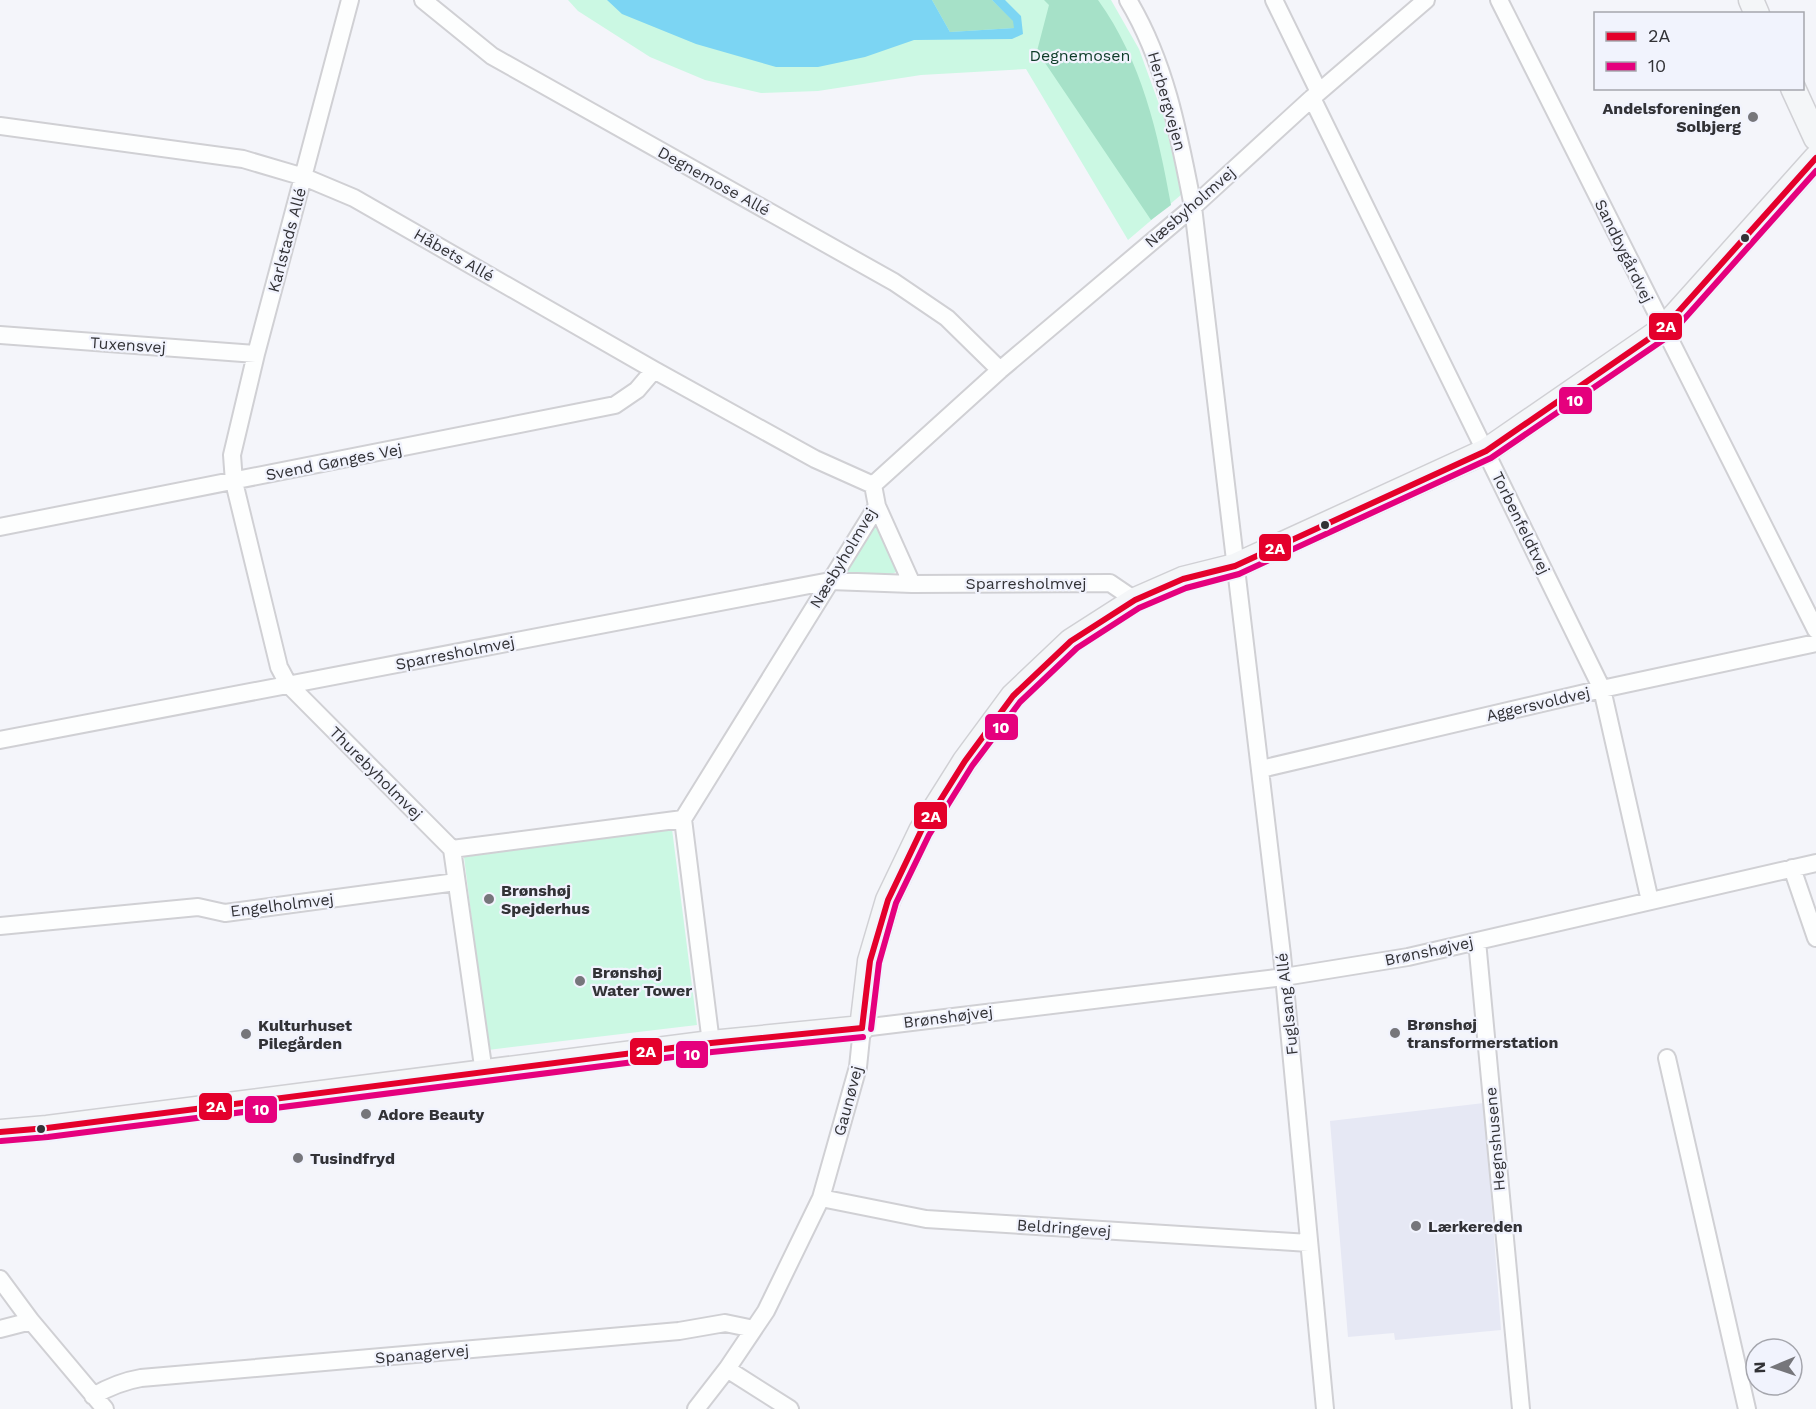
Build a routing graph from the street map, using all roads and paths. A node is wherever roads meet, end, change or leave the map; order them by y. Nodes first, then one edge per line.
1 (350, 0) edge
2 (423, 0) edge
3 (1128, 0) edge
4 (1274, 0) edge
5 (1426, 0) edge
6 (1499, 0) edge
7 (1794, 90) edge
8 (1316, 95) junction
9 (0, 126) edge
10 (1816, 138) edge
11 (1816, 158) edge
12 (304, 177) junction
13 (1193, 207) junction
14 (1663, 329) junction
15 (0, 335) edge
16 (256, 354) junction
17 (654, 370) junction
18 (1000, 370) junction
19 (1486, 451) junction
20 (234, 482) junction
21 (873, 485) junction
22 (877, 506) junction
23 (0, 527) edge
24 (1235, 566) junction
25 (830, 581) junction
26 (912, 584) junction
27 (1135, 600) junction
28 (1816, 630) edge
29 (1816, 643) edge
30 (288, 684) junction
31 (1602, 689) junction
32 (0, 740) edge
33 (1261, 769) junction
34 (683, 819) junction
35 (452, 849) junction
36 (1816, 863) edge
37 (1792, 868) junction
38 (456, 882) junction
39 (1650, 901) junction
40 (0, 926) edge
41 (1816, 938) edge
42 (1477, 941) junction
43 (1284, 977) junction
44 (862, 1028) junction
45 (711, 1044) junction
46 (1667, 1058) dead end
47 (484, 1073) junction
48 (0, 1132) edge
49 (821, 1198) junction
50 (1310, 1243) junction
51 (0, 1279) edge
52 (31, 1321) junction
53 (0, 1329) edge
54 (754, 1329) junction
55 (727, 1369) junction
56 (93, 1396) junction
57 (105, 1409) edge
58 (696, 1409) edge
59 (790, 1409) edge
60 (1325, 1409) edge
61 (1521, 1409) edge
62 (1747, 1409) edge

1 - 12 street, Karlstads Allé
2 - 18 street, Degnemose Allé
3 - 13 street, Herbergvejen
4 - 8 street
5 - 8 street, Næsbyholmvej
6 - 14 street, Sandbygårdvej
7 - 10 street
8 - 13 street, Næsbyholmvej
8 - 19 street, Torbenfeldtvej
9 - 12 street, Håbets Allé
11 - 14 street, Gaunøvej
12 - 16 street, Karlstads Allé
12 - 17 street, Håbets Allé
13 - 18 street, Næsbyholmvej
13 - 24 street, Fuglsang Allé
14 - 19 street, Gaunøvej
14 - 28 street, Sandbygårdvej
15 - 16 street, Tuxensvej
16 - 20 street, Karlstads Allé
17 - 20 street, Svend Gønges Vej
17 - 21 street, Håbets Allé
18 - 21 street, Næsbyholmvej
19 - 24 street, Gaunøvej
19 - 31 street, Torbenfeldtvej
20 - 23 street, Svend Gønges Vej
20 - 30 street, Thurebyholmvej
21 - 22 street, Næsbyholmvej
22 - 25 street, Næsbyholmvej
22 - 26 street
24 - 27 street, Gaunøvej
24 - 33 street, Fuglsang Allé
25 - 26 street, Sparresholmvej
25 - 30 street, Sparresholmvej
25 - 34 street, Næsbyholmvej
26 - 27 street, Sparresholmvej
27 - 44 street, Gaunøvej
29 - 31 street, Aggersvoldvej
30 - 32 street, Sparresholmvej
30 - 35 street, Thurebyholmvej
31 - 33 street, Aggersvoldvej
31 - 39 street, Torbenfeldtvej
33 - 43 street, Fuglsang Allé
34 - 35 street
34 - 45 street
35 - 38 street
36 - 37 street, Brønshøjvej
37 - 39 street, Brønshøjvej
37 - 41 street
38 - 40 street, Engelholmvej
38 - 47 street
39 - 42 street, Brønshøjvej
42 - 43 street, Brønshøjvej
42 - 61 street, Hegnshusene
43 - 44 street, Brønshøjvej
43 - 50 street, Fuglsang Allé
44 - 45 street, Brønshøjvej
44 - 49 street, Gaunøvej
45 - 47 street, Brønshøjvej
46 - 62 street
47 - 48 street, Brønshøjvej
49 - 50 street, Beldringevej
49 - 54 street, Gaunøvej
50 - 60 street, Fuglsang Allé
51 - 52 street
52 - 53 street
52 - 56 street
54 - 55 street, Gaunøvej
54 - 56 street, Spanagervej
55 - 58 street, Gaunøvej
55 - 59 street
56 - 57 street

